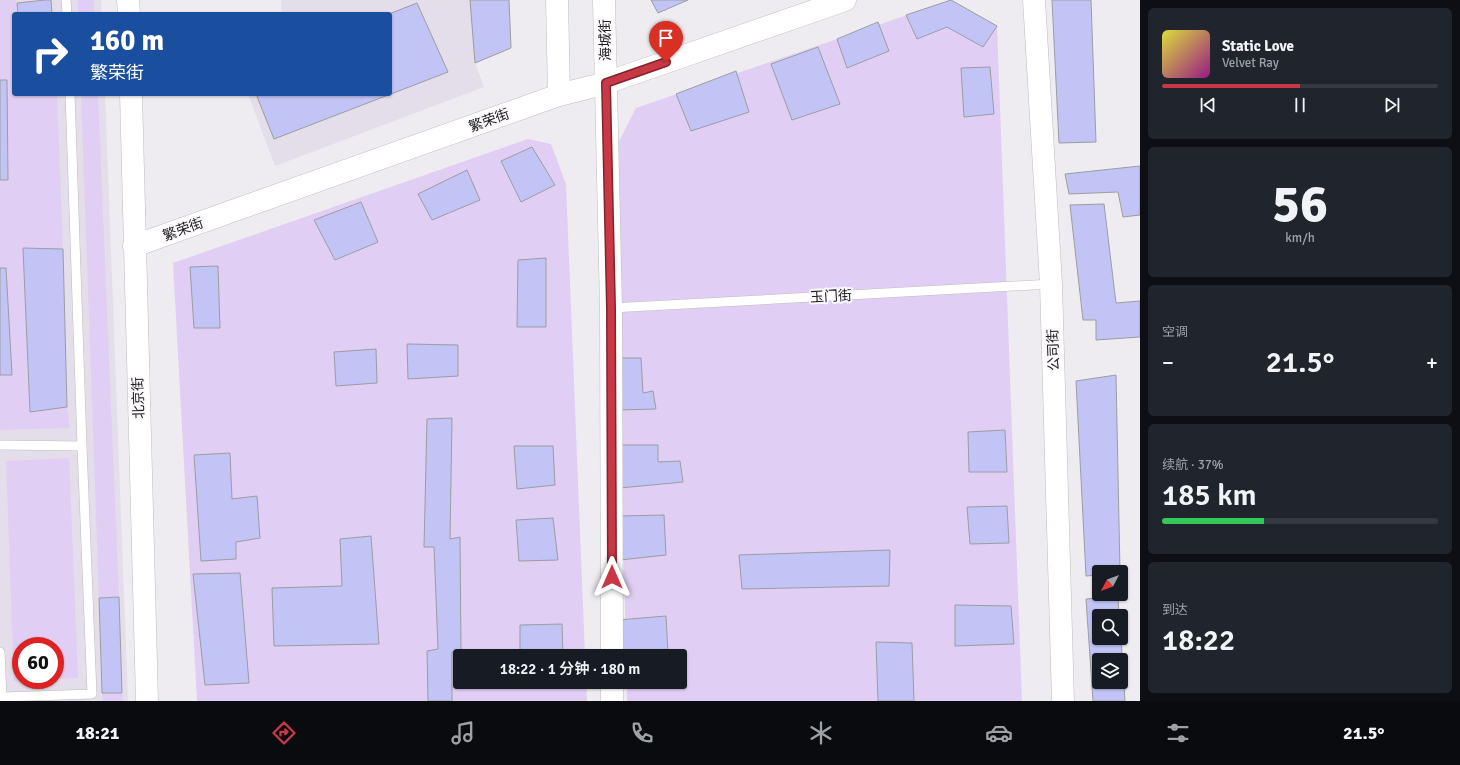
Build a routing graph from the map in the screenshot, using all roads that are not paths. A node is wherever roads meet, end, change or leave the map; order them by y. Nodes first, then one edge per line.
1 (66, 0) edge
2 (128, 0) edge
3 (557, 0) edge
4 (604, 0) edge
5 (845, 0) edge
6 (1034, 0) edge
7 (67, 12) edge
8 (129, 12) edge
9 (606, 83) junction
10 (559, 95) junction
11 (70, 96) edge
12 (131, 96) edge
13 (134, 246) junction
14 (1051, 284) junction
15 (611, 308) junction
16 (0, 445) edge
17 (82, 446) junction
18 (612, 649) edge
19 (0, 652) edge
20 (612, 689) edge
21 (1, 698) edge
22 (147, 701) edge
23 (612, 701) edge
24 (1062, 701) edge

1 - 7 lane
2 - 8 street
3 - 10 street
4 - 9 street, 海城街
5 - 9 street, 繁荣街
6 - 14 street, 公司街
9 - 10 street, 繁荣街
9 - 15 street, 海城街
10 - 13 street, 繁荣街
11 - 17 lane
12 - 13 street, 北京街
13 - 22 street, 北京街
14 - 15 lane, 玉门街
14 - 24 street, 公司街
15 - 18 street, 海城街
16 - 17 lane
17 - 21 lane
19 - 21 lane
20 - 23 street

